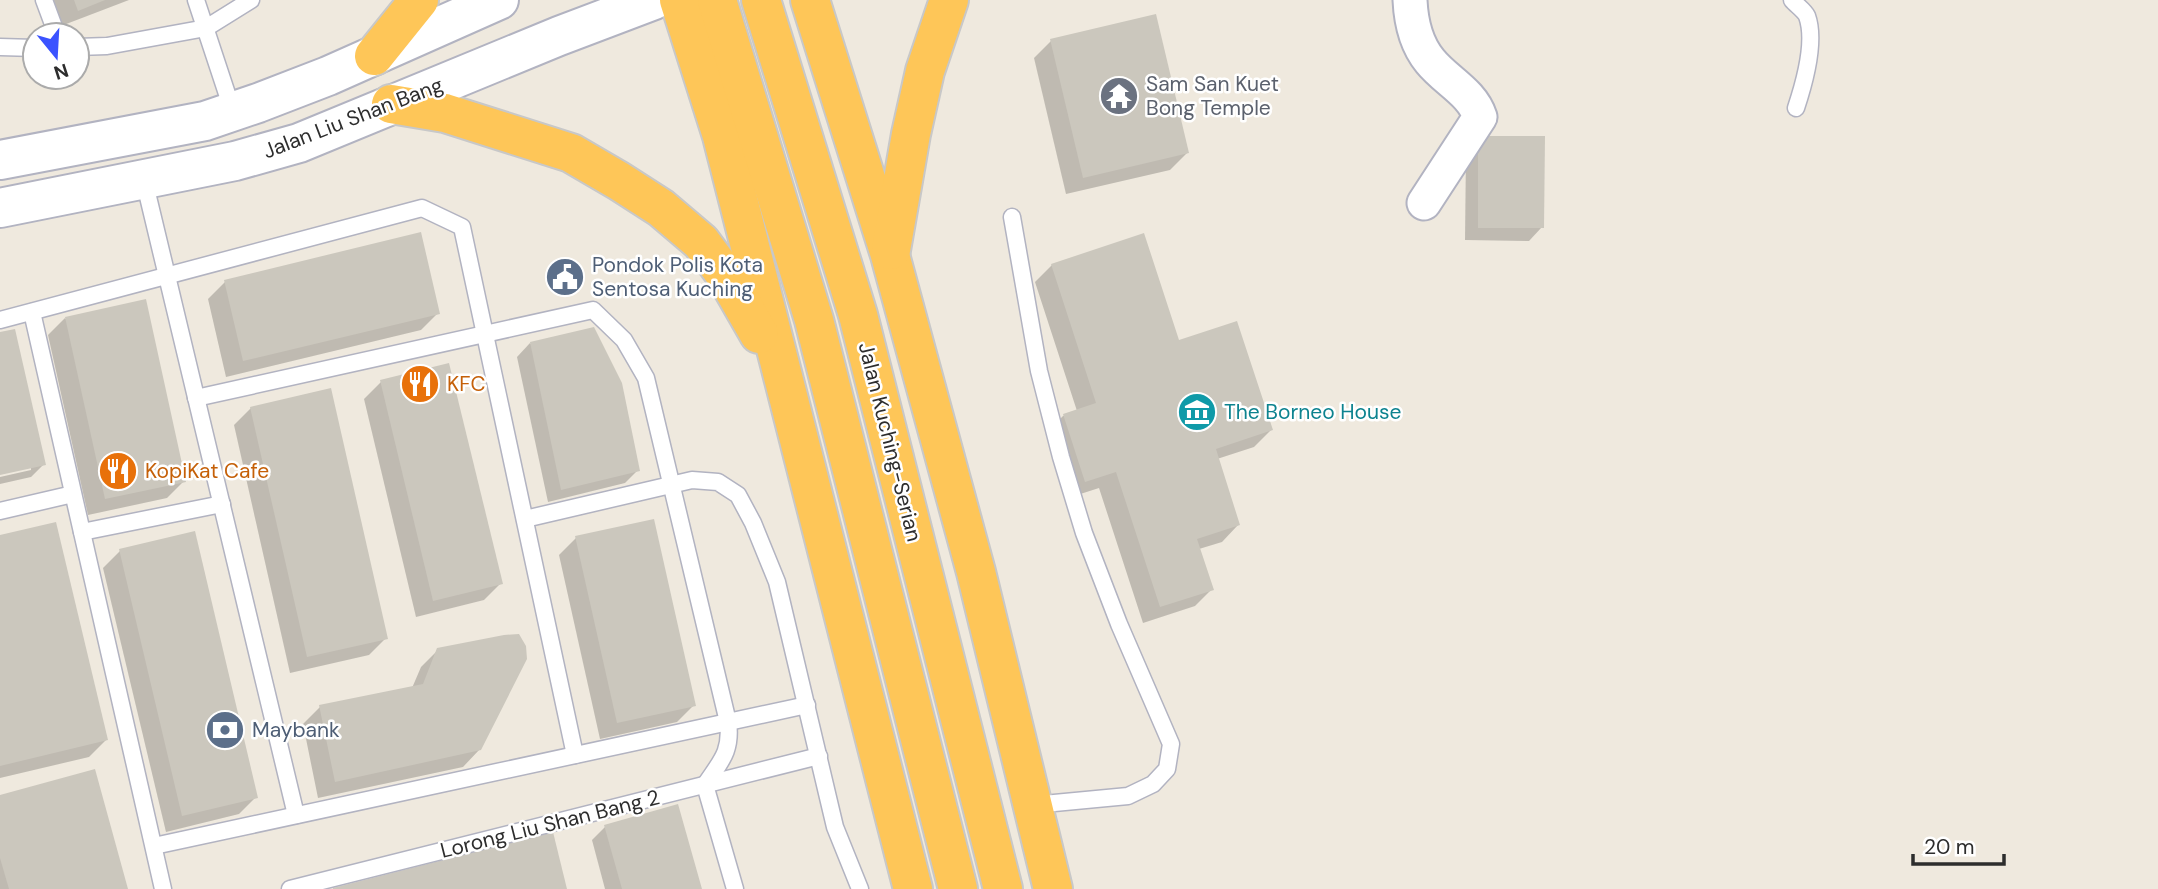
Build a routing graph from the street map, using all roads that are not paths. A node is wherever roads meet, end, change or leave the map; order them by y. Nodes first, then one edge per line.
1 (44, 0) edge
2 (196, 0) edge
3 (251, 0) edge
4 (419, 0) edge
5 (499, 0) edge
6 (654, 0) edge
7 (679, 0) edge
8 (717, 0) edge
9 (761, 0) edge
10 (810, 0) edge
11 (949, 0) edge
12 (1410, 0) edge
13 (1792, 0) edge
14 (52, 21) edge
15 (206, 28) junction
16 (0, 47) edge
17 (91, 47) edge
18 (21, 48) edge
19 (374, 56) junction
20 (391, 104) junction
21 (1796, 108) dead end
22 (233, 112) junction
23 (0, 160) edge
24 (144, 180) junction
25 (1424, 203) dead end
26 (0, 208) edge
27 (1012, 217) dead end
28 (890, 254) junction
29 (167, 276) junction
30 (32, 312) junction
31 (0, 320) edge
32 (485, 334) junction
33 (783, 379) junction
34 (196, 398) junction
35 (671, 485) junction
36 (73, 494) junction
37 (222, 504) junction
38 (0, 511) edge
39 (525, 519) junction
40 (82, 532) junction
41 (807, 705) junction
42 (728, 722) junction
43 (575, 755) junction
44 (820, 756) junction
45 (705, 785) junction
46 (1033, 805) junction
47 (296, 816) junction
48 (154, 846) junction
49 (163, 889) edge
50 (290, 889) edge
51 (736, 889) edge
52 (860, 889) edge
53 (913, 889) edge
54 (958, 889) edge
55 (1003, 889) edge
56 (1053, 889) edge

1 - 14 lane
2 - 15 lane
3 - 15 lane
4 - 19 highway
5 - 19 main road
6 - 20 main road, Jalan Liu Shan Bang
7 - 33 highway
8 - 54 highway, Jalan Kuching-Serian
9 - 55 highway, Jalan Kuching-Serian
10 - 28 highway
11 - 28 highway
12 - 25 street
13 - 21 lane
15 - 17 lane
15 - 22 lane
16 - 18 lane
19 - 22 main road
20 - 24 main road, Jalan Liu Shan Bang
20 - 33 highway
22 - 23 main road
24 - 26 main road, Jalan Liu Shan Bang
24 - 29 lane
27 - 46 lane
28 - 46 highway
29 - 30 lane
29 - 32 lane
29 - 34 lane
30 - 31 lane
30 - 36 lane
32 - 34 lane
32 - 35 lane
32 - 39 lane
33 - 53 highway
34 - 37 lane
35 - 39 lane
35 - 41 lane
35 - 42 lane
36 - 38 lane
36 - 40 lane
37 - 40 lane
37 - 47 lane
39 - 43 lane
40 - 48 lane
41 - 42 lane
41 - 44 lane
42 - 43 lane
42 - 45 lane
43 - 47 lane
44 - 45 lane, Lorong Liu Shan Bang 2
44 - 52 lane
45 - 50 lane, Lorong Liu Shan Bang 2
45 - 51 lane
46 - 56 highway
47 - 48 lane
48 - 49 lane

